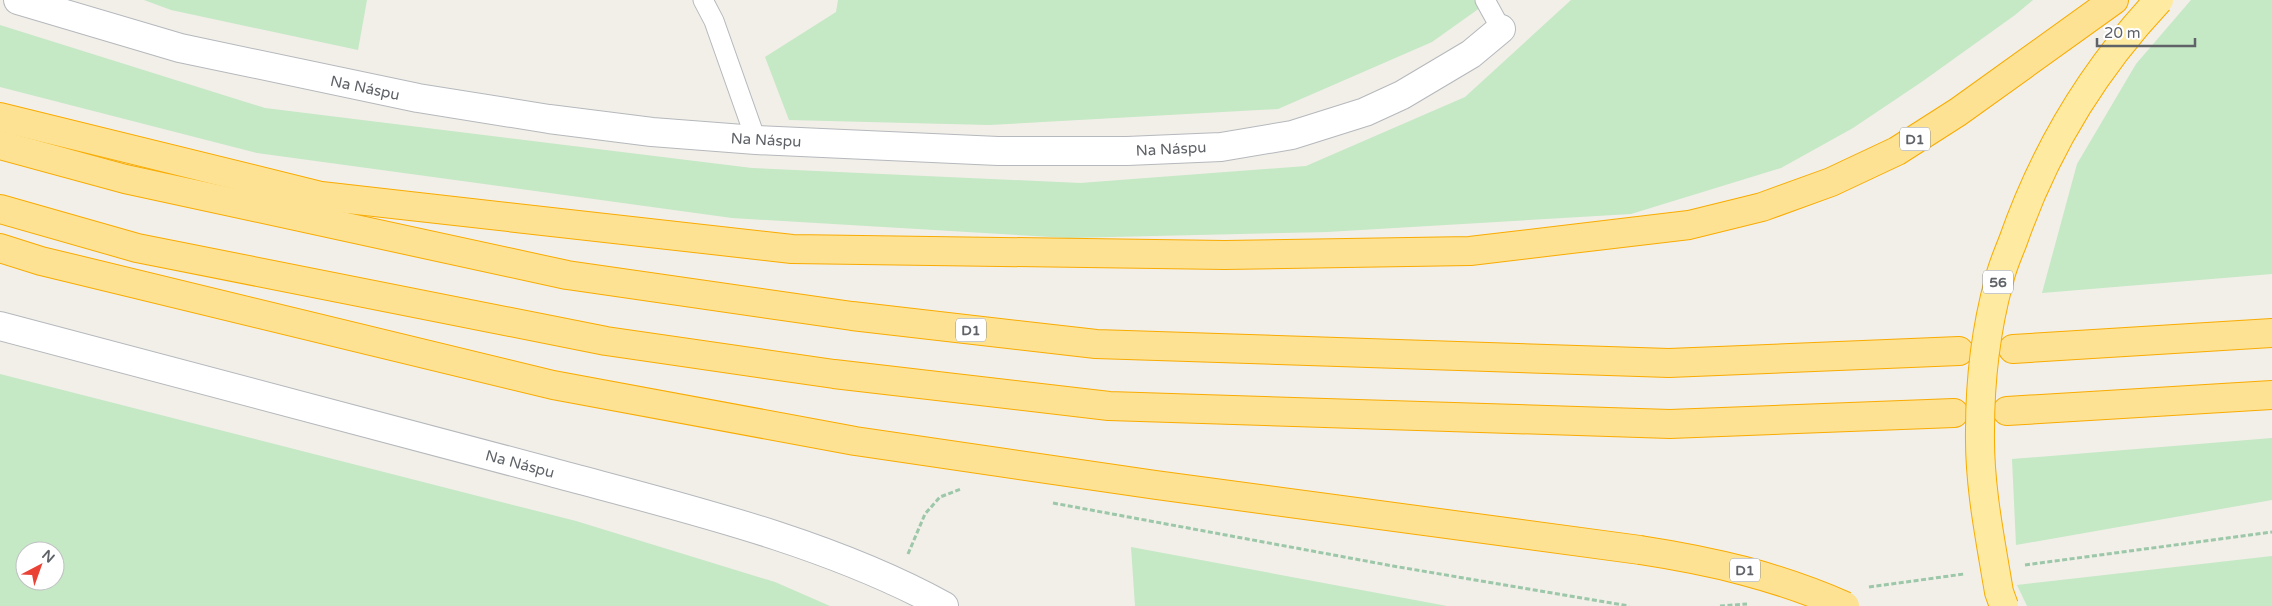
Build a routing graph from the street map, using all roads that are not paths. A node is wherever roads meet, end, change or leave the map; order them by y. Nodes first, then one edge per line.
1 (18, 0) edge
2 (703, 0) edge
3 (1485, 0) edge
4 (2114, 0) edge
5 (2158, 0) edge
6 (1501, 29) joint
7 (0, 117) edge
8 (756, 140) junction
9 (0, 145) edge
10 (0, 209) edge
11 (0, 248) edge
12 (0, 326) edge
13 (2272, 333) edge
14 (2013, 349) dead end
15 (1959, 351) dead end
16 (2272, 395) edge
17 (2007, 411) dead end
18 (1954, 413) dead end
19 (944, 606) edge
20 (1844, 606) edge
21 (2004, 606) edge

1 - 8 street, Na Náspu
2 - 8 lane
3 - 6 lane
4 - 7 highway, D1
5 - 21 highway, 56, bridge
6 - 8 street, Na Náspu
9 - 15 highway, D1
10 - 18 highway
11 - 20 highway, D1, bridge
12 - 19 street, Na Náspu
13 - 14 highway
16 - 17 highway

